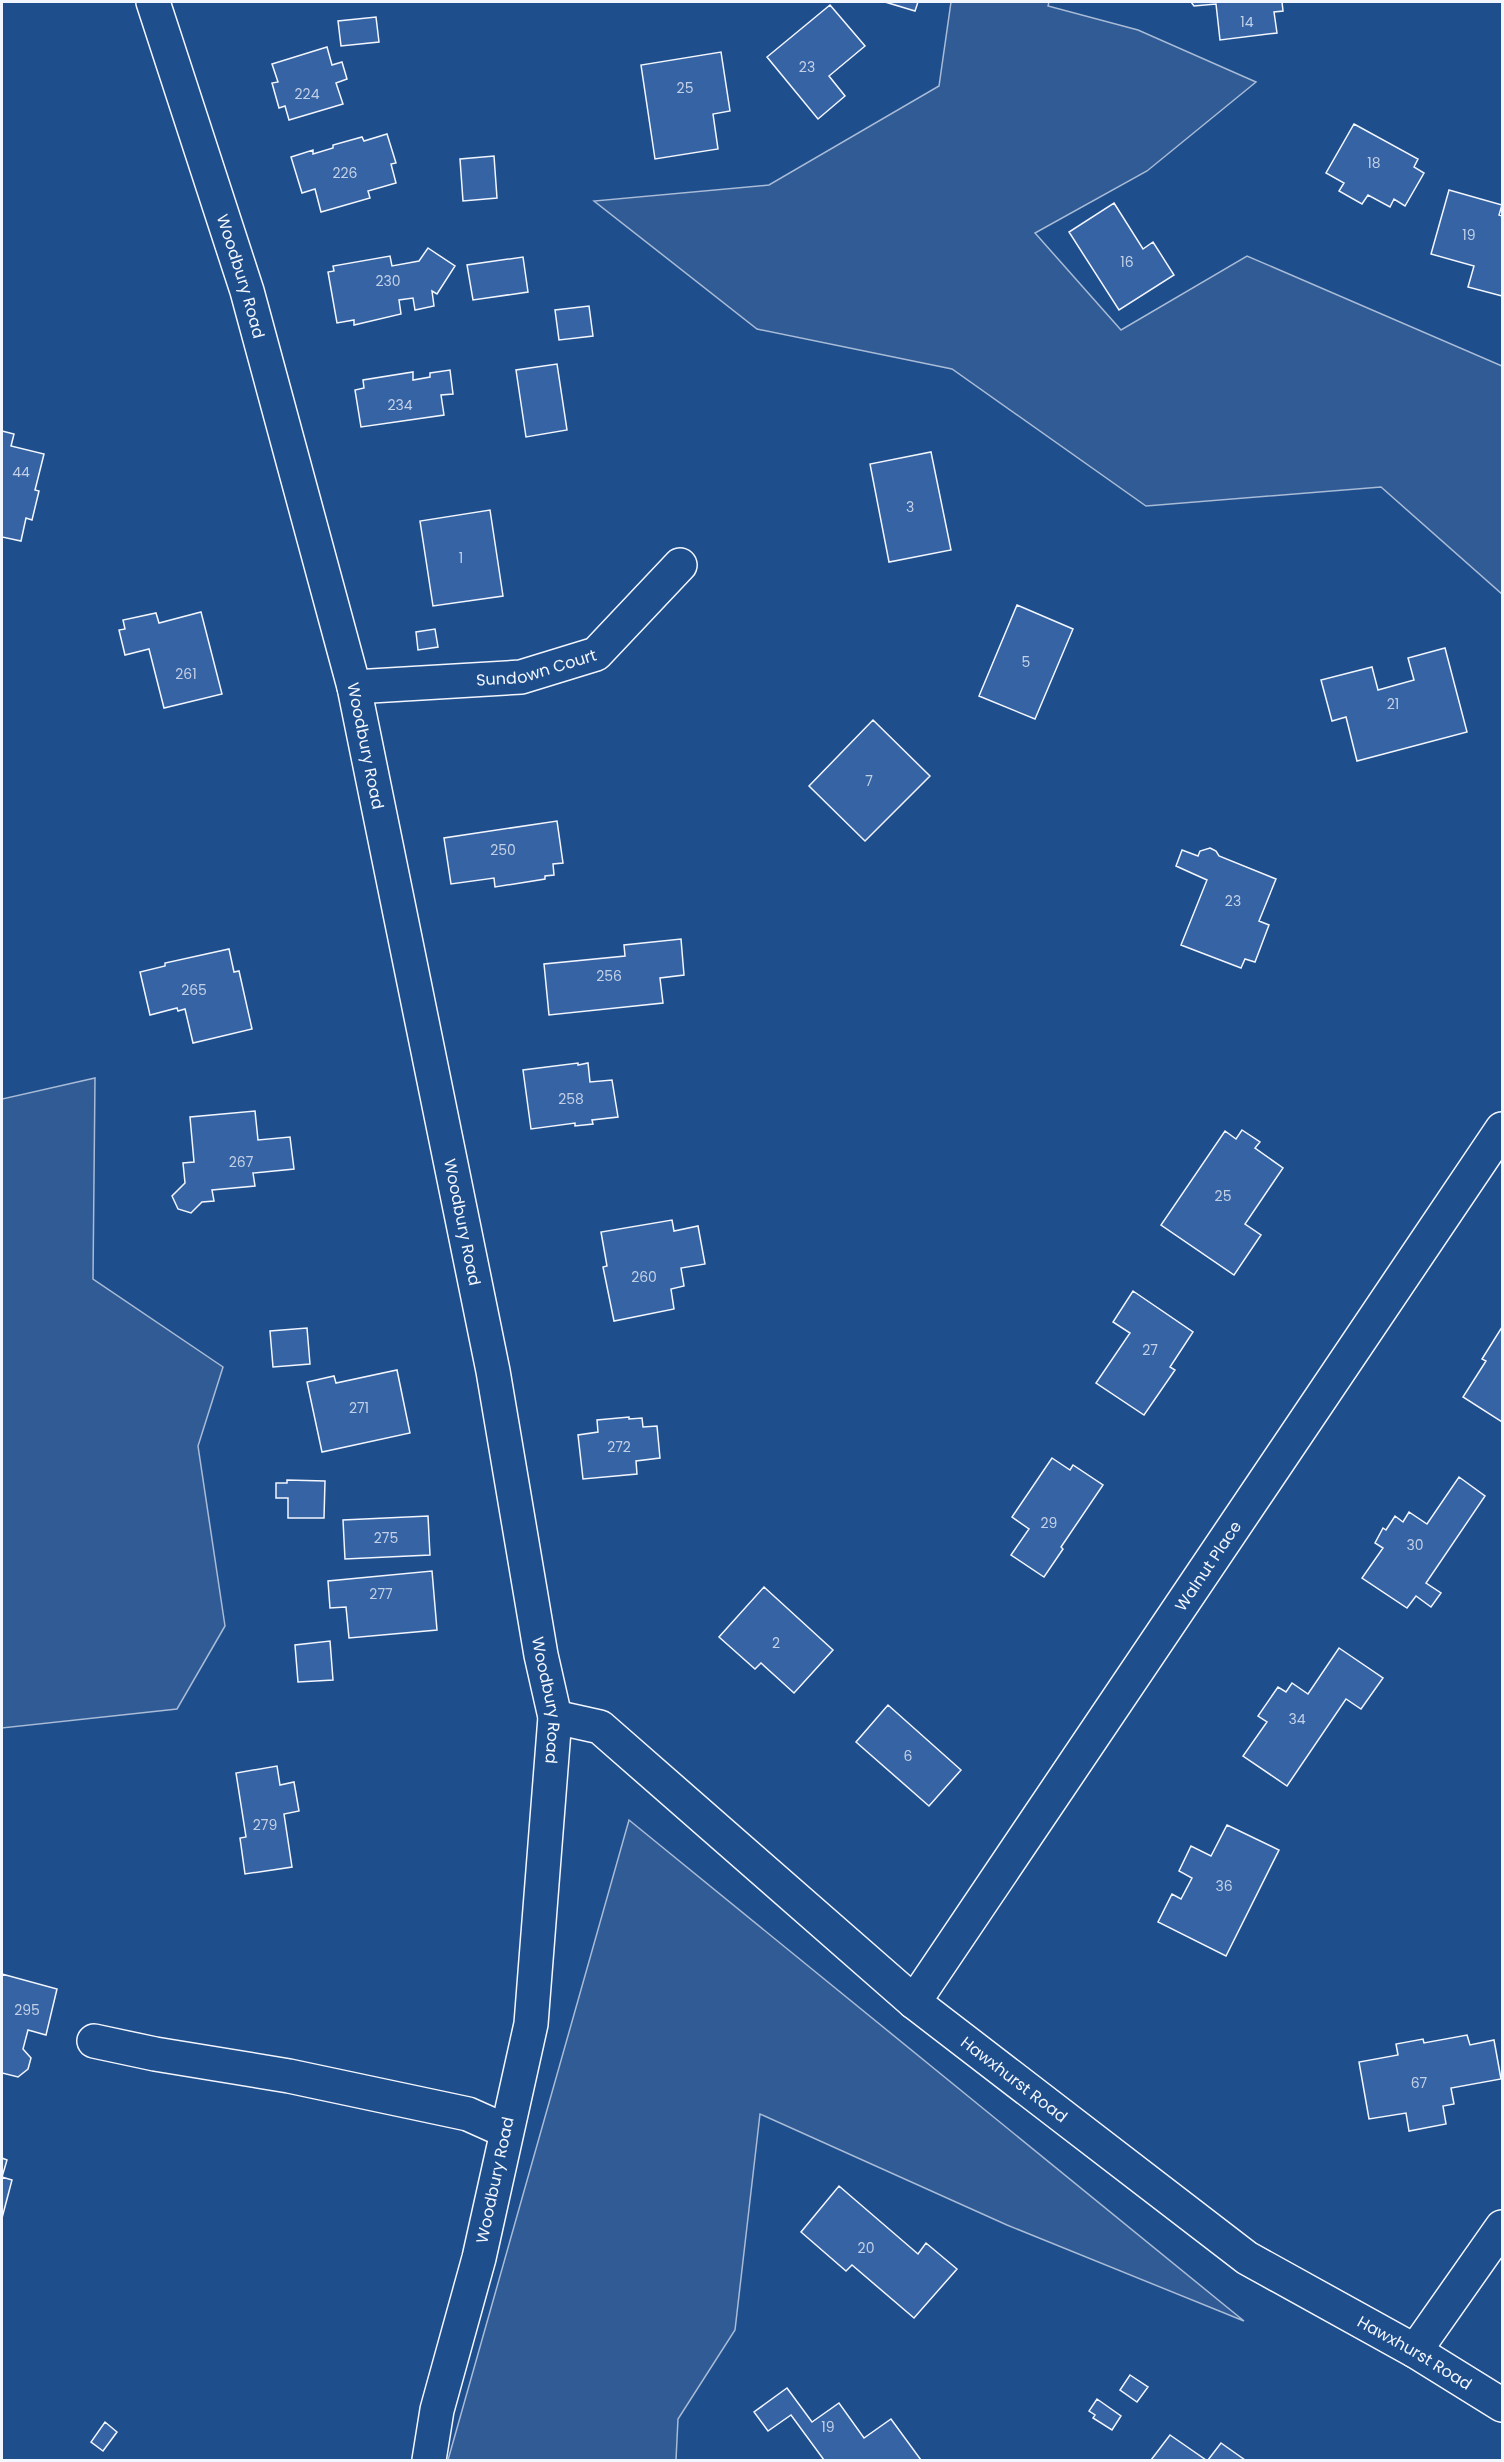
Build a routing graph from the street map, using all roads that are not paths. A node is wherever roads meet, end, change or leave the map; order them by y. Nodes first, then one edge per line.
1 (153, 2) edge
2 (680, 565) dead end
3 (354, 687) junction
4 (1503, 1129) edge
5 (555, 1717) junction
6 (914, 2002) junction
7 (94, 2041) dead end
8 (506, 2131) junction
9 (1503, 2227) edge
10 (1415, 2350) junction
11 (1503, 2405) edge
12 (429, 2460) edge

1 - 3 street, Woodbury Road
2 - 3 street, Sundown Court
3 - 5 street, Woodbury Road
4 - 6 street, Walnut Place
5 - 6 street, Hawxhurst Road
5 - 8 street, Woodbury Road
6 - 10 street, Hawxhurst Road
7 - 8 street
8 - 12 street, Woodbury Road
9 - 10 street
10 - 11 street, Hawxhurst Road

